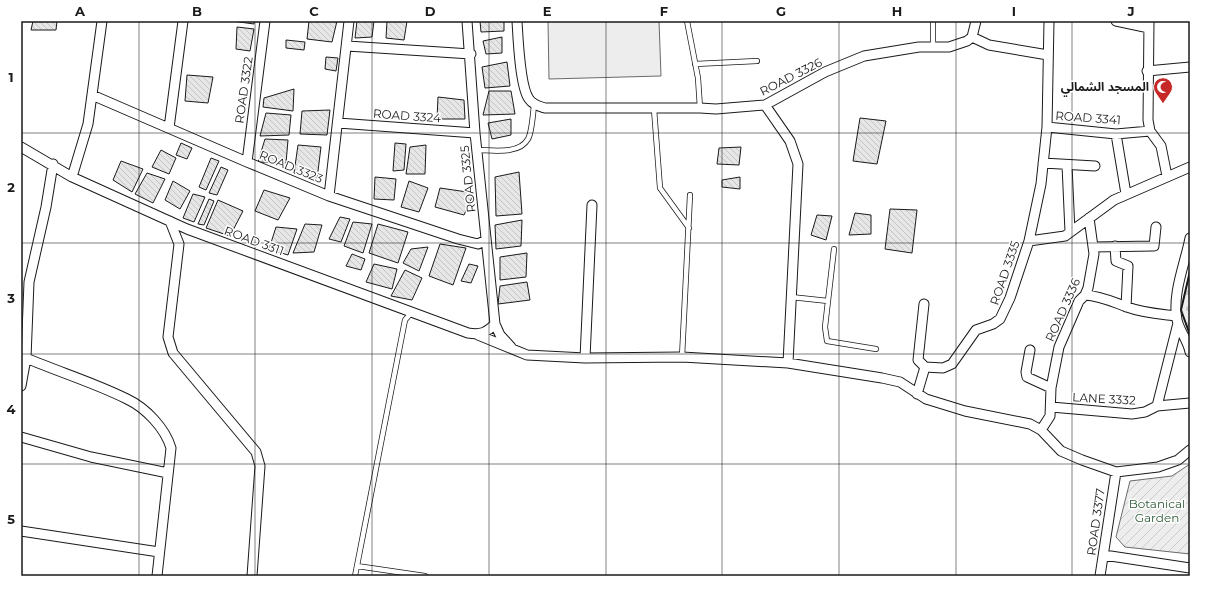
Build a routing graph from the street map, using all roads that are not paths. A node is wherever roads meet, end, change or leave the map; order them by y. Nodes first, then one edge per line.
1 (102, 21) edge
2 (183, 21) edge
3 (265, 21) edge
4 (349, 21) edge
5 (467, 21) edge
6 (517, 21) edge
7 (688, 21) edge
8 (933, 21) edge
9 (1049, 21) edge
10 (1116, 21) edge
11 (976, 24) edge
12 (1149, 24) edge
13 (972, 37) junction
14 (347, 46) junction
15 (933, 47) junction
16 (471, 54) junction
17 (1048, 55) junction
18 (757, 60) dead end
19 (695, 64) junction
20 (1190, 67) edge
21 (1147, 70) junction
22 (92, 95) junction
23 (534, 105) junction
24 (765, 105) junction
25 (700, 108) junction
26 (654, 109) junction
27 (338, 123) junction
28 (1047, 127) junction
29 (169, 128) junction
30 (1150, 131) junction
31 (474, 133) junction
32 (1116, 134) junction
33 (21, 147) edge
34 (477, 150) junction
35 (247, 162) junction
36 (1043, 163) junction
37 (52, 164) junction
38 (1067, 165) junction
39 (1095, 166) dead end
40 (1190, 167) edge
41 (1167, 176) junction
42 (72, 177) junction
43 (1126, 194) junction
44 (690, 195) dead end
45 (329, 196) junction
46 (592, 205) dead end
47 (1089, 218) junction
48 (170, 221) junction
49 (1156, 227) dead end
50 (689, 228) junction
51 (1070, 232) junction
52 (1190, 238) edge
53 (486, 240) junction
54 (1029, 241) junction
55 (1116, 246) junction
56 (1093, 247) junction
57 (834, 249) dead end
58 (1085, 295) junction
59 (791, 297) junction
60 (828, 302) junction
61 (924, 304) dead end
62 (1126, 307) junction
63 (412, 312) junction
64 (1177, 318) junction
65 (495, 324) junction
66 (483, 333) junction
67 (876, 349) dead end
68 (1030, 350) dead end
69 (515, 351) junction
70 (1190, 352) edge
71 (682, 357) junction
72 (26, 358) junction
73 (585, 358) junction
74 (788, 364) junction
75 (925, 367) junction
76 (21, 386) edge
77 (1051, 388) junction
78 (917, 394) junction
79 (1190, 403) edge
80 (1158, 406) junction
81 (1052, 407) junction
82 (1041, 430) junction
83 (21, 436) edge
84 (1190, 450) edge
85 (1116, 472) junction
86 (168, 473) junction
87 (21, 531) edge
88 (159, 552) junction
89 (1104, 555) junction
90 (357, 566) junction
91 (1190, 568) edge
92 (157, 576) edge
93 (252, 576) edge
94 (356, 576) edge
95 (425, 576) edge
96 (1100, 576) edge

1 - 22 street
2 - 29 street
3 - 35 street, ROAD 3322
4 - 14 street
5 - 16 street, ROAD 3325
6 - 23 street
7 - 19 lane
8 - 15 lane
9 - 17 street, ROAD 3335
10 - 12 street
11 - 13 street
12 - 21 street
13 - 15 street, ROAD 3326
13 - 17 street
14 - 16 street
14 - 27 street
15 - 24 street, ROAD 3326
16 - 31 street, ROAD 3325
17 - 28 street, ROAD 3335
18 - 19 lane
19 - 25 lane
20 - 21 street
21 - 30 street
22 - 29 street, ROAD 3323
22 - 42 street
23 - 26 street, ROAD 3326
23 - 34 lane
24 - 25 street, ROAD 3326
24 - 59 street
25 - 26 street, ROAD 3326
26 - 50 lane
27 - 31 street, ROAD 3324
27 - 45 street
28 - 32 street, ROAD 3341
28 - 36 street, ROAD 3335
29 - 35 street, ROAD 3323
30 - 32 street, ROAD 3341
30 - 41 street
31 - 34 street, ROAD 3325
32 - 43 street
33 - 37 street, ROAD 3311
34 - 53 street, ROAD 3325
35 - 45 street, ROAD 3323
36 - 38 street
36 - 54 street, ROAD 3335
37 - 42 street, ROAD 3311
37 - 72 street
38 - 39 street
38 - 51 street
40 - 41 street
41 - 43 street
42 - 48 street, ROAD 3311
43 - 47 street
44 - 50 lane
45 - 53 street, ROAD 3323
46 - 73 street
47 - 51 street
47 - 56 street, ROAD 3336
48 - 63 street, ROAD 3311
48 - 93 street
49 - 55 street
50 - 71 lane
51 - 54 street
52 - 64 street
53 - 65 street, ROAD 3325
54 - 75 street, ROAD 3335
55 - 56 street
55 - 62 street
56 - 58 street, ROAD 3336
57 - 60 lane
58 - 62 street
58 - 77 street, ROAD 3336
59 - 60 lane
59 - 74 street
60 - 67 lane
61 - 75 street
62 - 64 street
63 - 66 street, ROAD 3311
63 - 90 lane
64 - 70 street
64 - 80 street
65 - 66 street
65 - 69 street
66 - 69 street, ROAD 3311
68 - 77 street, ROAD 3336
69 - 73 street, ROAD 3311
71 - 73 street, ROAD 3311
71 - 74 street, ROAD 3311
72 - 76 street
72 - 86 street
74 - 78 street, ROAD 3311
75 - 78 street
77 - 81 street, ROAD 3336
78 - 82 street, ROAD 3311
79 - 80 street, LANE 3332
80 - 81 street, LANE 3332
81 - 82 street, ROAD 3336
82 - 85 street
83 - 86 street
84 - 85 street
85 - 89 street, ROAD 3377
86 - 88 street
87 - 88 street
88 - 92 street
89 - 91 street
89 - 96 street, ROAD 3377
90 - 94 lane
90 - 95 lane

